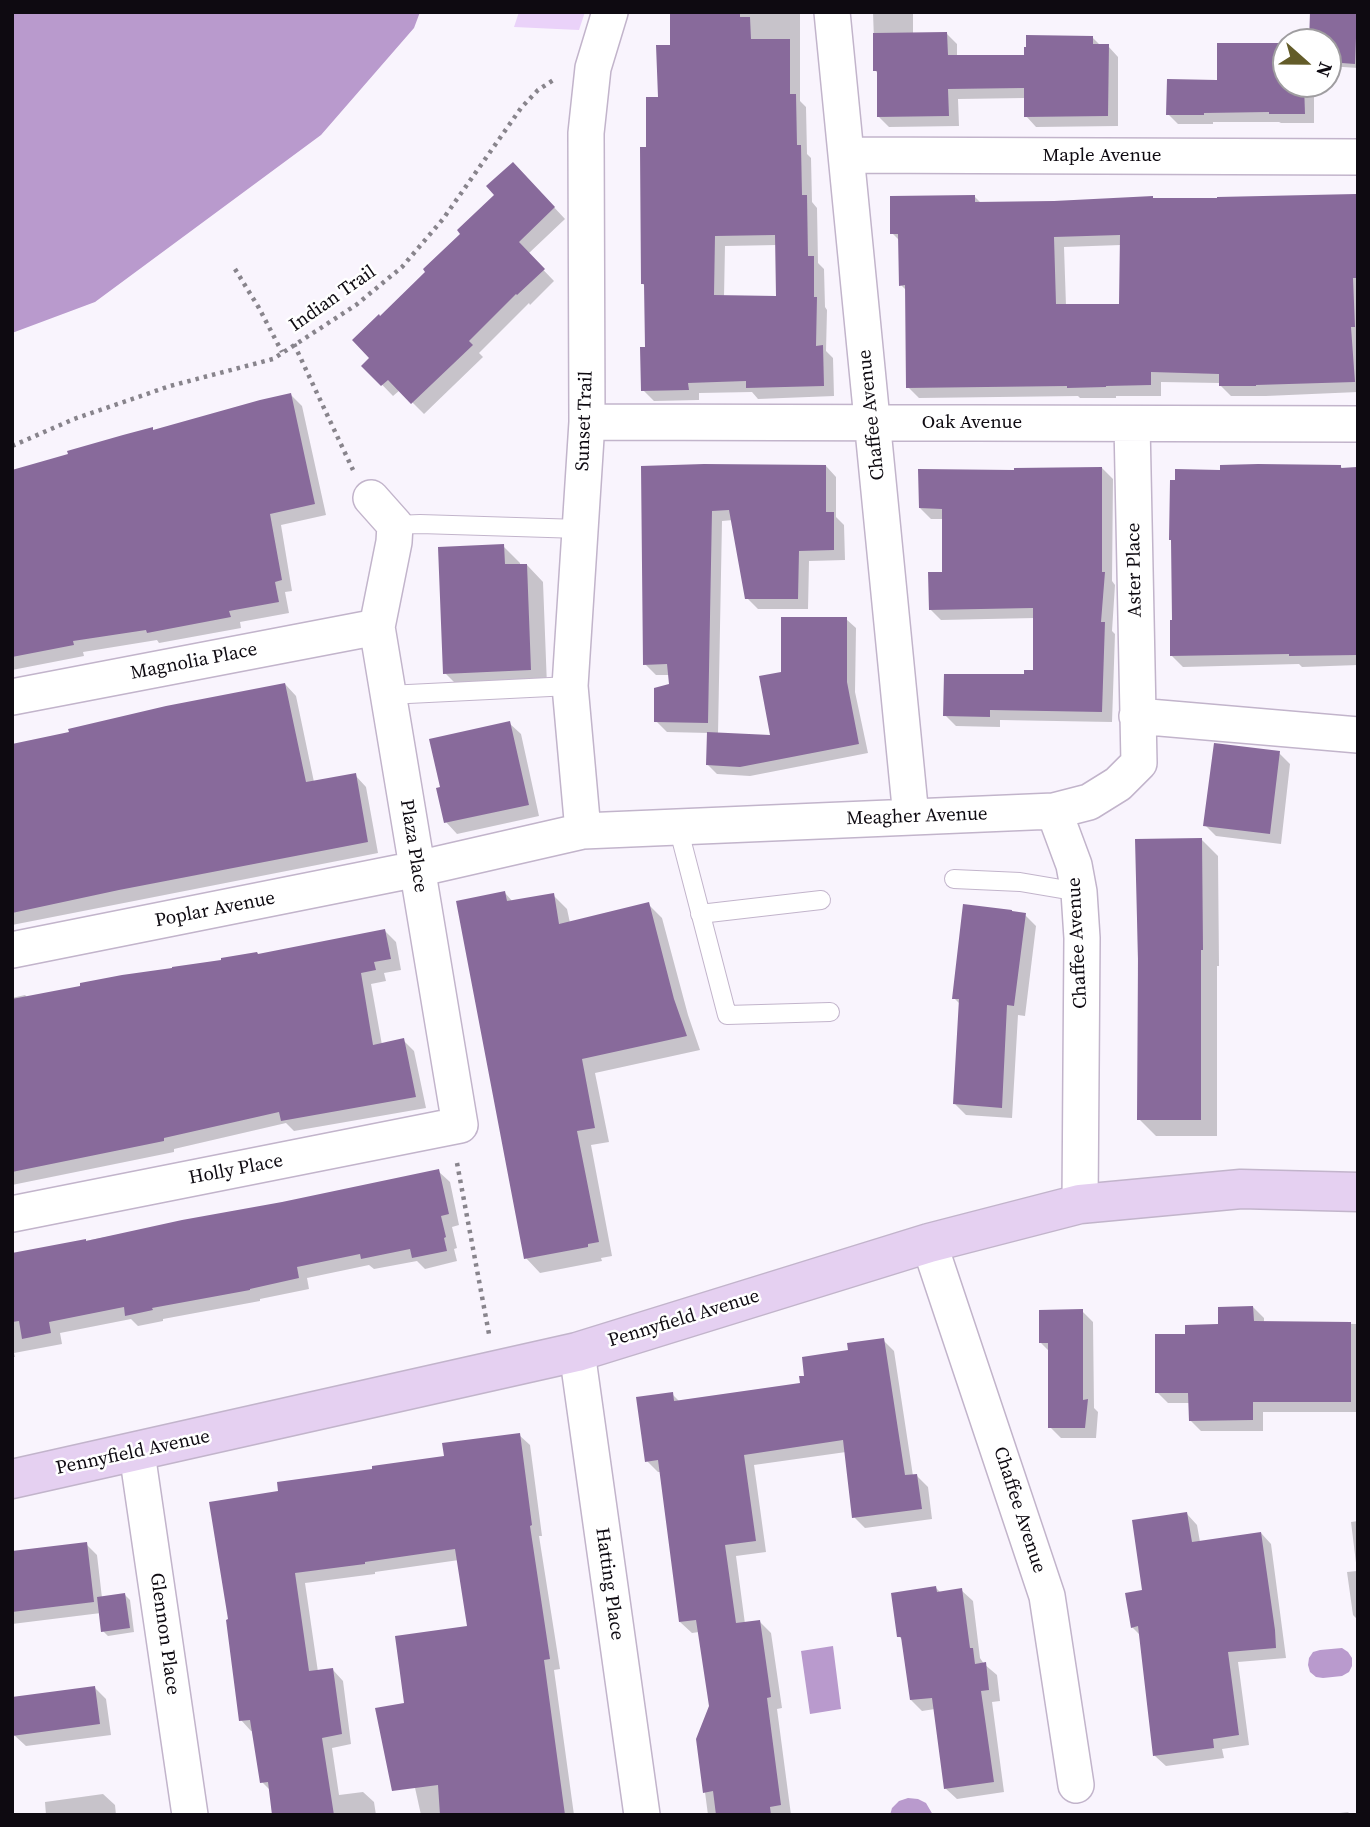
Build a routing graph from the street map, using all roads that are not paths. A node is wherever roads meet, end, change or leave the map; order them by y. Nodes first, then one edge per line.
1 (610, 12) edge
2 (832, 12) edge
3 (846, 155) junction
4 (1358, 157) edge
5 (587, 422) junction
6 (873, 423) junction
7 (1132, 424) junction
8 (1358, 424) edge
9 (371, 498) road end
10 (395, 526) junction
11 (580, 529) junction
12 (377, 627) junction
13 (570, 686) junction
14 (388, 695) junction
15 (12, 696) edge
16 (1137, 716) junction
17 (1358, 735) edge
18 (1054, 811) junction
19 (911, 817) junction
20 (678, 827) junction
21 (583, 831) junction
22 (417, 869) junction
23 (954, 879) dead end
24 (1079, 892) junction
25 (821, 900) dead end
26 (700, 914) junction
27 (12, 950) edge
28 (830, 1012) dead end
29 (460, 1125) joint
30 (1358, 1192) edge
31 (1080, 1204) junction
32 (12, 1214) edge
33 (929, 1243) junction
34 (577, 1352) junction
35 (137, 1452) junction
36 (12, 1479) edge
37 (1076, 1785) dead end
38 (190, 1815) edge
39 (642, 1815) edge

1 - 5 street, Sunset Trail
2 - 3 street, Chaffee Avenue
3 - 4 street, Maple Avenue
3 - 6 street, Chaffee Avenue
5 - 6 street, Oak Avenue
5 - 11 street, Sunset Trail
6 - 7 street, Oak Avenue
6 - 19 street, Chaffee Avenue
7 - 8 street, Oak Avenue
7 - 16 street, Aster Place
9 - 10 street
10 - 11 lane
10 - 12 street, Plaza Place
11 - 13 street, Sunset Trail
12 - 14 street, Plaza Place
12 - 15 street, Magnolia Place
13 - 14 lane
13 - 21 street, Sunset Trail
14 - 22 street, Plaza Place
16 - 17 street
16 - 18 street, Meagher Avenue
18 - 19 street, Meagher Avenue
18 - 24 street, Chaffee Avenue
19 - 20 street, Meagher Avenue
20 - 21 street, Meagher Avenue
20 - 26 lane
21 - 22 street, Meagher Avenue
22 - 27 street, Poplar Avenue
22 - 29 street, Plaza Place
23 - 24 lane
24 - 31 street, Chaffee Avenue
25 - 26 lane
26 - 28 lane
29 - 32 street, Holly Place
30 - 31 street, Pennyfield Avenue
31 - 33 street, Pennyfield Avenue
33 - 34 street, Pennyfield Avenue
33 - 37 street, Chaffee Avenue
34 - 35 street, Pennyfield Avenue
34 - 39 street, Hatting Place
35 - 36 street, Pennyfield Avenue
35 - 38 street, Glennon Place

